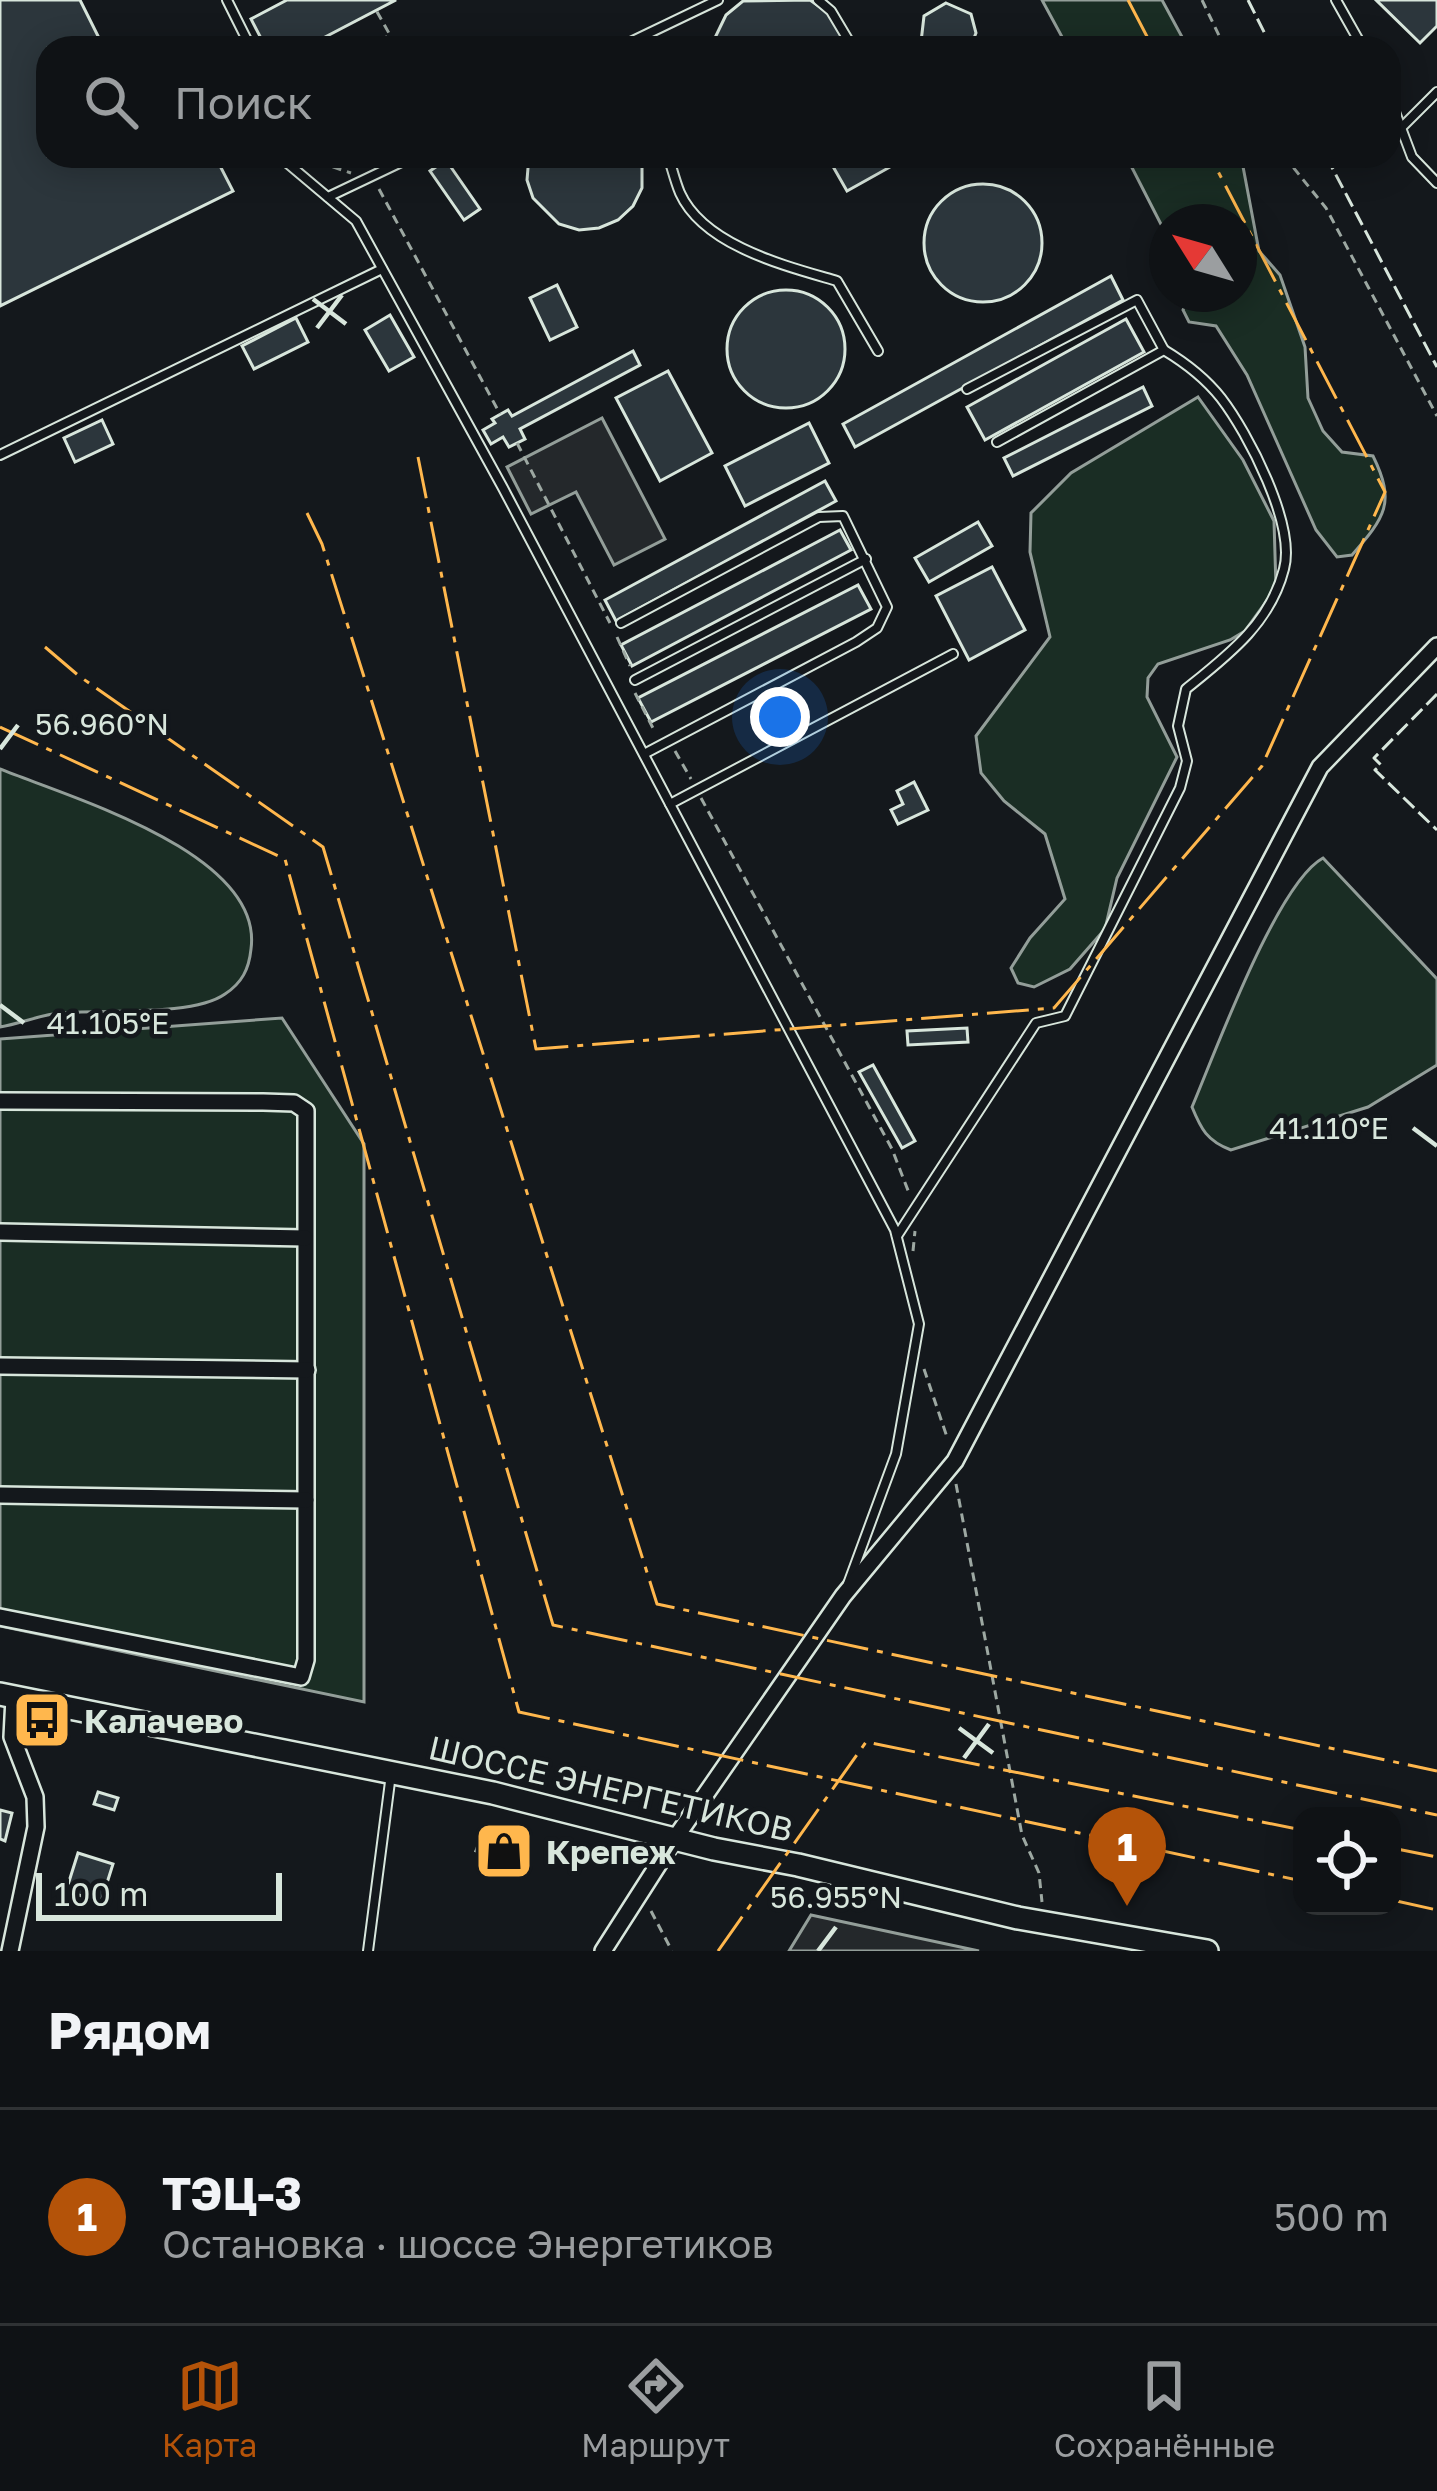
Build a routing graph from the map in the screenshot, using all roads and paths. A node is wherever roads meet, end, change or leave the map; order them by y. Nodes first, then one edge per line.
1 (227, 0) edge
2 (718, 0) edge
3 (818, 0) edge
4 (1202, 0) edge
5 (1336, 0) edge
6 (376, 10) dead end
7 (245, 36) edge
8 (387, 36) edge
9 (643, 36) edge
10 (846, 36) edge
11 (1219, 36) edge
12 (1357, 36) edge
13 (1437, 92) edge
14 (1401, 122) edge
15 (1403, 126) junction
16 (293, 168) edge
17 (336, 168) edge
18 (389, 168) edge
19 (672, 168) edge
20 (1294, 168) edge
21 (366, 179) junction
22 (1437, 183) edge
23 (328, 197) junction
24 (382, 269) junction
25 (1164, 350) junction
26 (878, 351) dead end
27 (967, 388) dead end
28 (500, 414) dead end
29 (1437, 416) edge
30 (997, 442) dead end
31 (517, 443) dead end
32 (0, 454) edge
33 (866, 559) junction
34 (621, 623) dead end
35 (1437, 646) edge
36 (953, 654) dead end
37 (635, 680) junction
38 (666, 742) junction
39 (644, 754) junction
40 (697, 790) junction
41 (670, 804) junction
42 (0, 1101) edge
43 (915, 1208) junction
44 (0, 1232) edge
45 (896, 1237) junction
46 (305, 1238) junction
47 (913, 1259) dead end
48 (916, 1342) junction
49 (0, 1366) edge
50 (307, 1370) junction
51 (955, 1461) junction
52 (0, 1495) edge
53 (306, 1500) junction
54 (843, 1596) junction
55 (0, 1617) edge
56 (7, 1696) edge
57 (392, 1772) junction
58 (676, 1837) junction
59 (642, 1893) junction
60 (1044, 1922) junction
61 (1116, 1943) edge
62 (1144, 1946) edge
63 (10, 1951) edge
64 (368, 1951) edge
65 (603, 1951) edge
66 (672, 1951) edge
67 (1207, 1951) edge

1 - 7 lane
2 - 9 lane
3 - 10 lane
4 - 11 path
5 - 12 lane
6 - 8 path
13 - 15 lane
14 - 15 lane
15 - 22 lane
16 - 23 lane
17 - 21 path
18 - 21 lane
19 - 26 lane
20 - 29 path
21 - 23 lane
21 - 28 path
23 - 24 lane
24 - 32 lane
24 - 39 lane
25 - 27 lane
25 - 30 lane
25 - 43 lane
31 - 37 path
33 - 34 lane
33 - 37 lane
33 - 38 lane
35 - 51 street
36 - 40 lane
37 - 38 path
38 - 39 lane
38 - 40 path
39 - 41 lane
40 - 41 lane
40 - 43 path
41 - 45 lane
42 - 46 street
43 - 45 lane
43 - 47 path
44 - 46 street
45 - 48 lane
46 - 50 street
48 - 51 path
48 - 54 lane
49 - 50 street
50 - 53 street
51 - 54 street
51 - 60 path
52 - 53 street
53 - 55 street
54 - 58 street
56 - 57 main road, ШОССЕ ЭНЕРГЕТИКОВ
56 - 63 street
57 - 58 main road, ШОССЕ ЭНЕРГЕТИКОВ
57 - 64 lane
58 - 59 street
58 - 60 main road, ШОССЕ ЭНЕРГЕТИКОВ
59 - 65 street
59 - 66 path
60 - 61 main road, ШОССЕ ЭНЕРГЕТИКОВ
61 - 62 main road, ШОССЕ ЭНЕРГЕТИКОВ
62 - 67 main road, ШОССЕ ЭНЕРГЕТИКОВ

